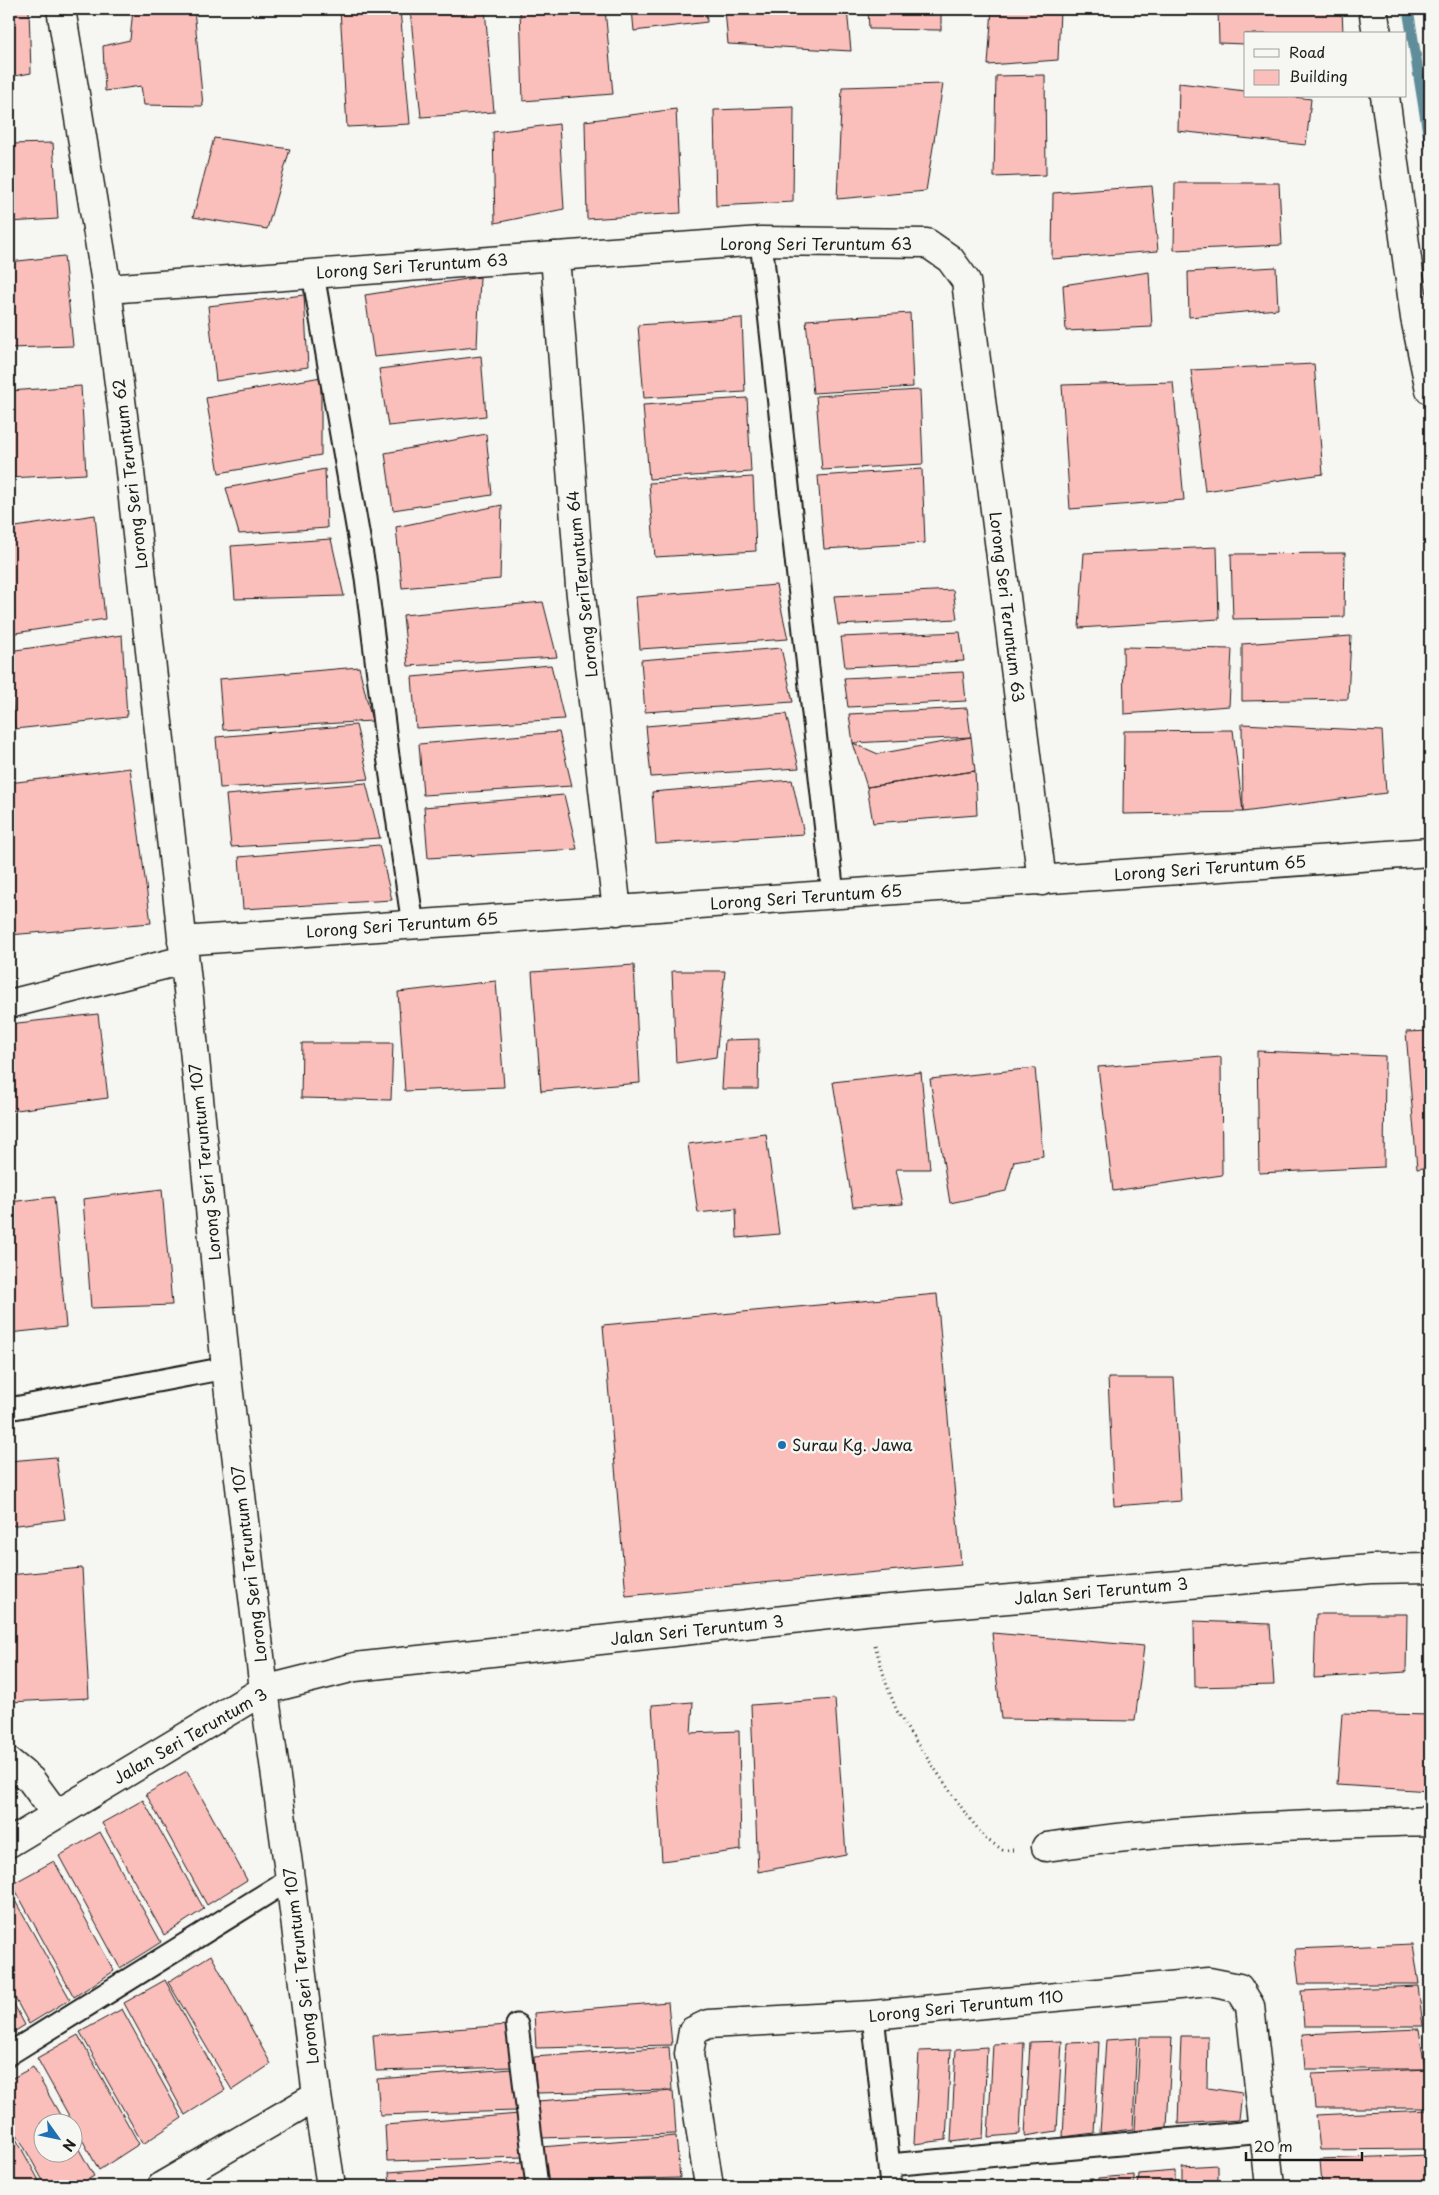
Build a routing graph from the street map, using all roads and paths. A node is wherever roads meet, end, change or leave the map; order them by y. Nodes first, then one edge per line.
1 (61, 9) edge
2 (1373, 9) edge
3 (1377, 32) edge
4 (1385, 98) edge
5 (761, 241) junction
6 (555, 256) junction
7 (312, 274) junction
8 (107, 289) junction
9 (1423, 316) edge
10 (1430, 390) edge
11 (1430, 852) edge
12 (1042, 881) junction
13 (834, 896) junction
14 (617, 911) junction
15 (413, 924) junction
16 (183, 950) junction
17 (9, 1004) edge
18 (226, 1368) junction
19 (9, 1408) edge
20 (1430, 1568) edge
21 (865, 1611) junction
22 (264, 1690) junction
23 (9, 1762) edge
24 (56, 1814) junction
25 (1430, 1821) edge
26 (9, 1843) edge
27 (1046, 1847) joint
28 (290, 1879) junction
29 (873, 2015) junction
30 (517, 2025) dead end
31 (9, 2054) edge
32 (316, 2096) junction
33 (1264, 2131) junction
34 (889, 2165) junction
35 (162, 2186) edge
36 (331, 2186) edge
37 (537, 2186) edge
38 (709, 2186) edge
39 (891, 2186) edge
40 (1270, 2186) edge

1 - 8 street, Lorong Seri Teruntum 62
2 - 3 street
4 - 9 street
5 - 6 street, Lorong Seri Teruntum 63
5 - 12 street, Lorong Seri Teruntum 63
5 - 13 lane
6 - 7 street, Lorong Seri Teruntum 63
6 - 14 street, Lorong SeriTeruntum 64
7 - 8 street, Lorong Seri Teruntum 63
7 - 15 lane
8 - 16 street, Lorong Seri Teruntum 62
9 - 10 street
11 - 12 street, Lorong Seri Teruntum 65
12 - 13 street, Lorong Seri Teruntum 65
13 - 14 street, Lorong Seri Teruntum 65
14 - 15 street, Lorong Seri Teruntum 65
15 - 16 street, Lorong Seri Teruntum 65
16 - 17 street, Lorong Seri Teruntum 65
16 - 18 street, Lorong Seri Teruntum 107
18 - 19 lane
18 - 22 street, Lorong Seri Teruntum 107
20 - 21 street, Jalan Seri Teruntum 3
21 - 22 street, Jalan Seri Teruntum 3
21 - 27 path
22 - 24 street, Jalan Seri Teruntum 3
22 - 28 street, Lorong Seri Teruntum 107
23 - 24 street
24 - 26 street, Jalan Seri Teruntum 3
25 - 27 street
28 - 31 lane
28 - 32 street, Lorong Seri Teruntum 107
29 - 33 street, Lorong Seri Teruntum 110
29 - 34 lane
29 - 38 street, Lorong Seri Teruntum 110
30 - 37 lane
32 - 35 street
32 - 36 street, Lorong Seri Teruntum 107
33 - 34 lane
33 - 40 street
34 - 39 lane

